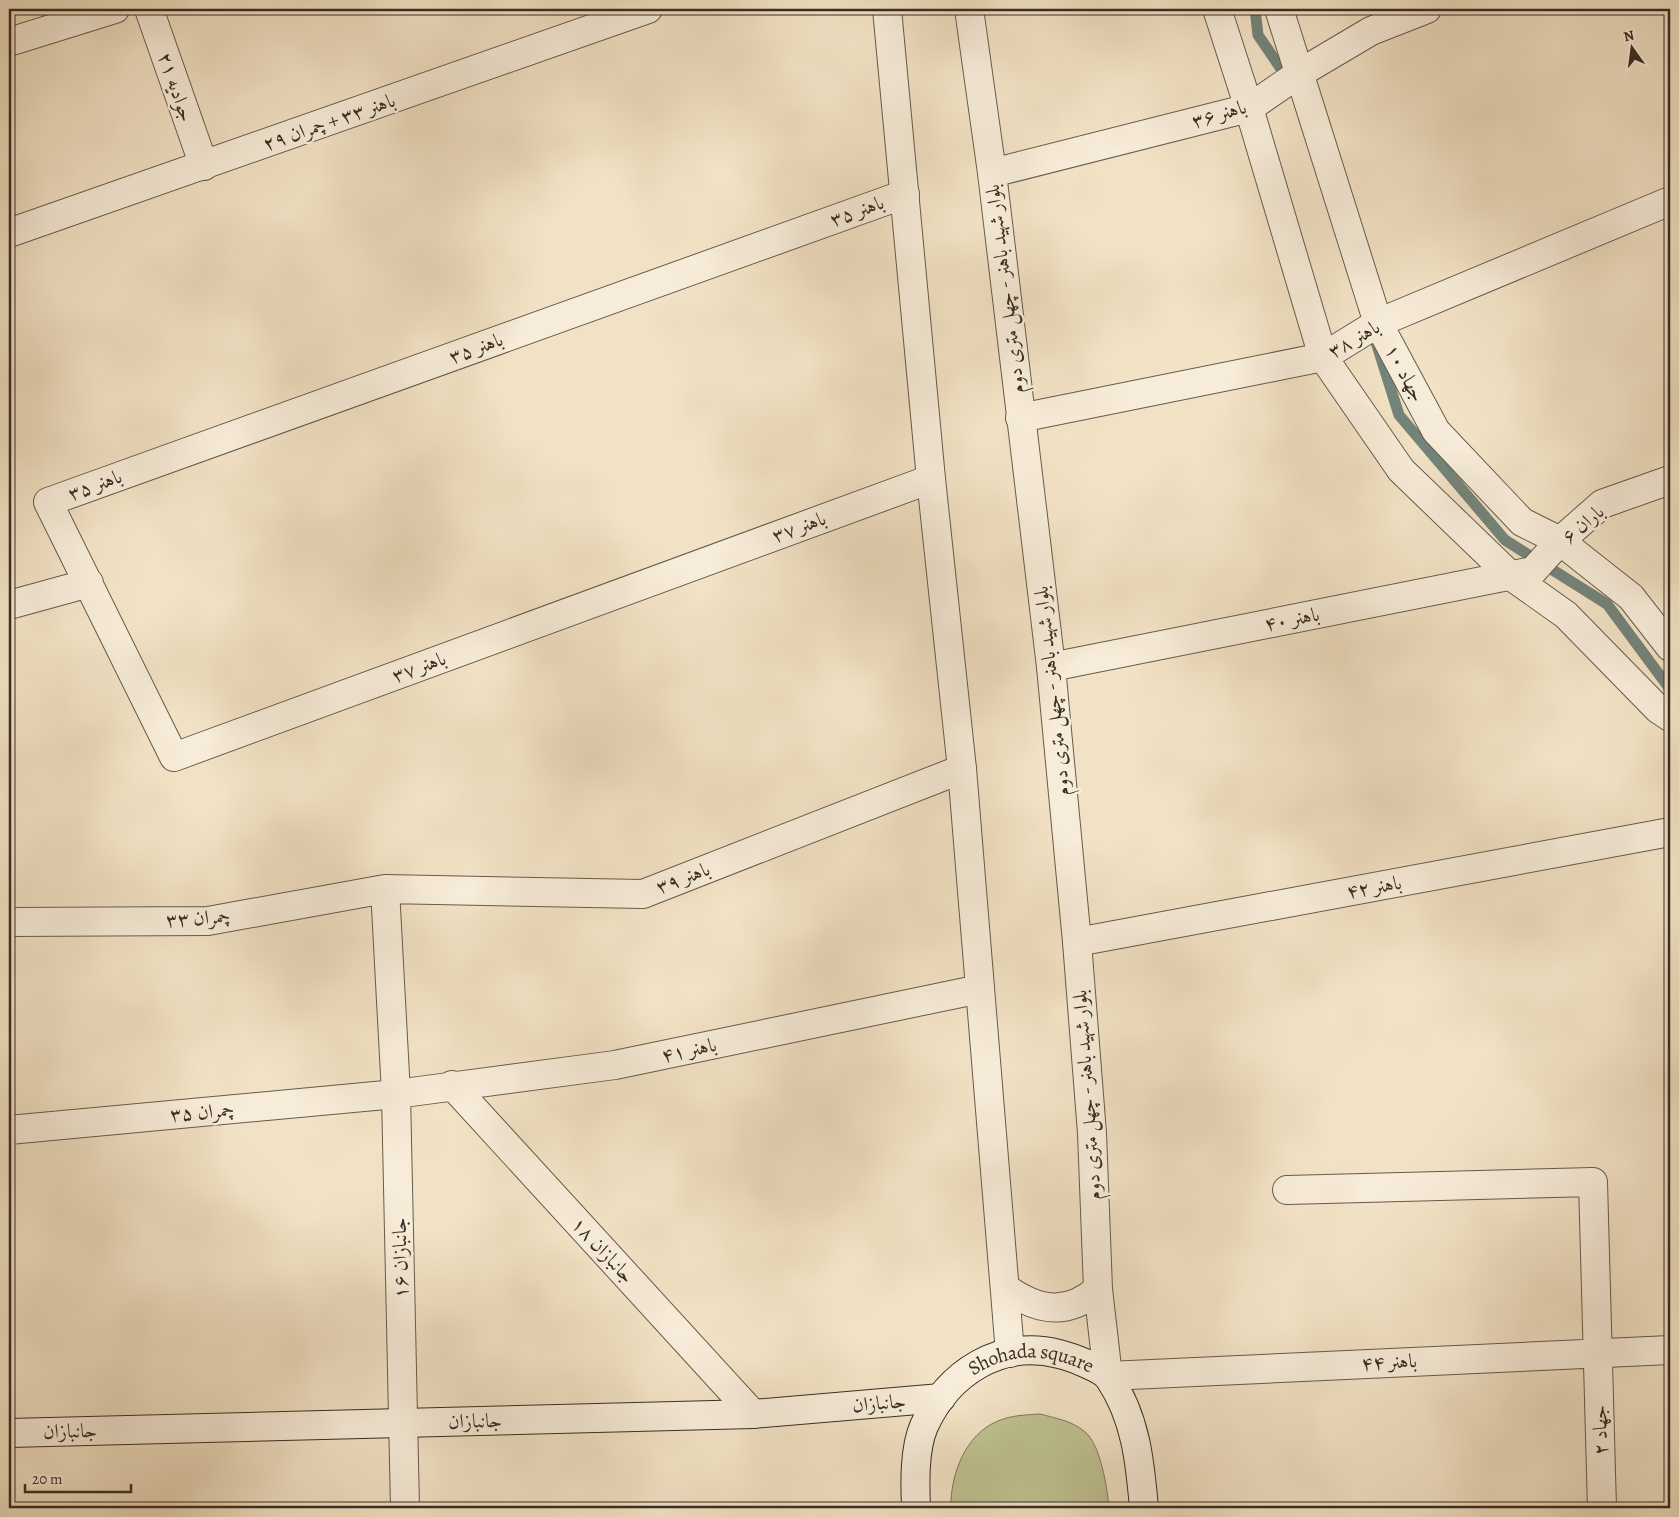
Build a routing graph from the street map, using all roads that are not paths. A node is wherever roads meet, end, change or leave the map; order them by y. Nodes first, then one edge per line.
1 (115, 9) edge
2 (148, 9) edge
3 (648, 9) edge
4 (887, 9) edge
5 (970, 9) edge
6 (1216, 9) edge
7 (1279, 9) edge
8 (1427, 9) edge
9 (9, 42) edge
10 (1300, 73) junction
11 (1249, 108) junction
12 (204, 166) junction
13 (992, 173) junction
14 (905, 194) junction
15 (1670, 201) edge
16 (9, 233) edge
17 (1378, 323) junction
18 (1323, 357) junction
19 (1020, 418) junction
20 (931, 479) junction
21 (1670, 480) edge
22 (48, 502) joint
23 (1538, 561) junction
24 (89, 583) junction
25 (9, 605) edge
26 (1670, 646) edge
27 (1051, 667) junction
28 (1670, 717) edge
29 (962, 769) junction
30 (1670, 832) edge
31 (385, 889) junction
32 (9, 922) edge
33 (1077, 942) junction
34 (980, 989) junction
35 (452, 1085) junction
36 (396, 1094) junction
37 (9, 1130) edge
38 (1287, 1190) dead end
39 (1007, 1289) junction
40 (1098, 1289) junction
41 (1670, 1350) edge
42 (1598, 1352) junction
43 (1010, 1353) junction
44 (1108, 1376) junction
45 (941, 1398) junction
46 (753, 1414) junction
47 (404, 1423) junction
48 (9, 1433) edge
49 (405, 1508) edge
50 (916, 1508) edge
51 (1144, 1508) edge
52 (1602, 1508) edge

1 - 9 street
2 - 12 street, جوادیه ۲۱
3 - 12 street, باهنر ۳۳ + چمران ۲۹
4 - 14 street
5 - 13 street, بلوار شهید باهنر - چهل متری دوم
6 - 11 street
7 - 10 street, جهاد ۱۰
8 - 10 street, باهنر ۳۶
10 - 11 street, باهنر ۳۶
10 - 17 street, جهاد ۱۰
11 - 13 street, باهنر ۳۶
11 - 18 street
12 - 16 street, باهنر ۳۳ + چمران ۲۹
13 - 19 street, بلوار شهید باهنر - چهل متری دوم
14 - 20 street
14 - 22 street, باهنر ۳۵
15 - 17 street, باهنر ۳۸
17 - 18 street, باهنر ۳۸
17 - 23 street, جهاد ۱۰
18 - 19 street, باهنر ۳۸
18 - 23 street
19 - 27 street, بلوار شهید باهنر - چهل متری دوم
20 - 24 street, باهنر ۳۷
20 - 29 street
21 - 23 street, باران ۶
22 - 24 street, باهنر ۳۷
23 - 26 street, جهاد ۱۰
23 - 27 street, باهنر ۴۰
23 - 28 street
24 - 25 street
27 - 33 street, بلوار شهید باهنر - چهل متری دوم
29 - 31 street, باهنر ۳۹
29 - 34 street
30 - 33 street, باهنر ۴۲
31 - 32 street, چمران ۳۳
31 - 36 street, جانبازان ۱۶
33 - 40 street, بلوار شهید باهنر - چهل متری دوم
34 - 35 street, باهنر ۴۱
34 - 39 street
35 - 36 street, باهنر ۴۱
35 - 46 street, جانبازان ۱۸
36 - 37 street, چمران ۳۵
36 - 47 street, جانبازان ۱۶
38 - 42 street, جهاد ۲
39 - 40 street
39 - 43 street
40 - 44 street, بلوار شهید باهنر - چهل متری دوم
41 - 42 street, باهنر ۴۴
42 - 44 street, باهنر ۴۴
42 - 52 street, جهاد ۲
43 - 44 street, Shohada square
43 - 45 street, Shohada square
44 - 51 street, Shohada square
45 - 46 street, جانبازان
45 - 50 street, Shohada square
46 - 47 street, جانبازان
47 - 48 street, جانبازان
47 - 49 street, جانبازان ۱۶

